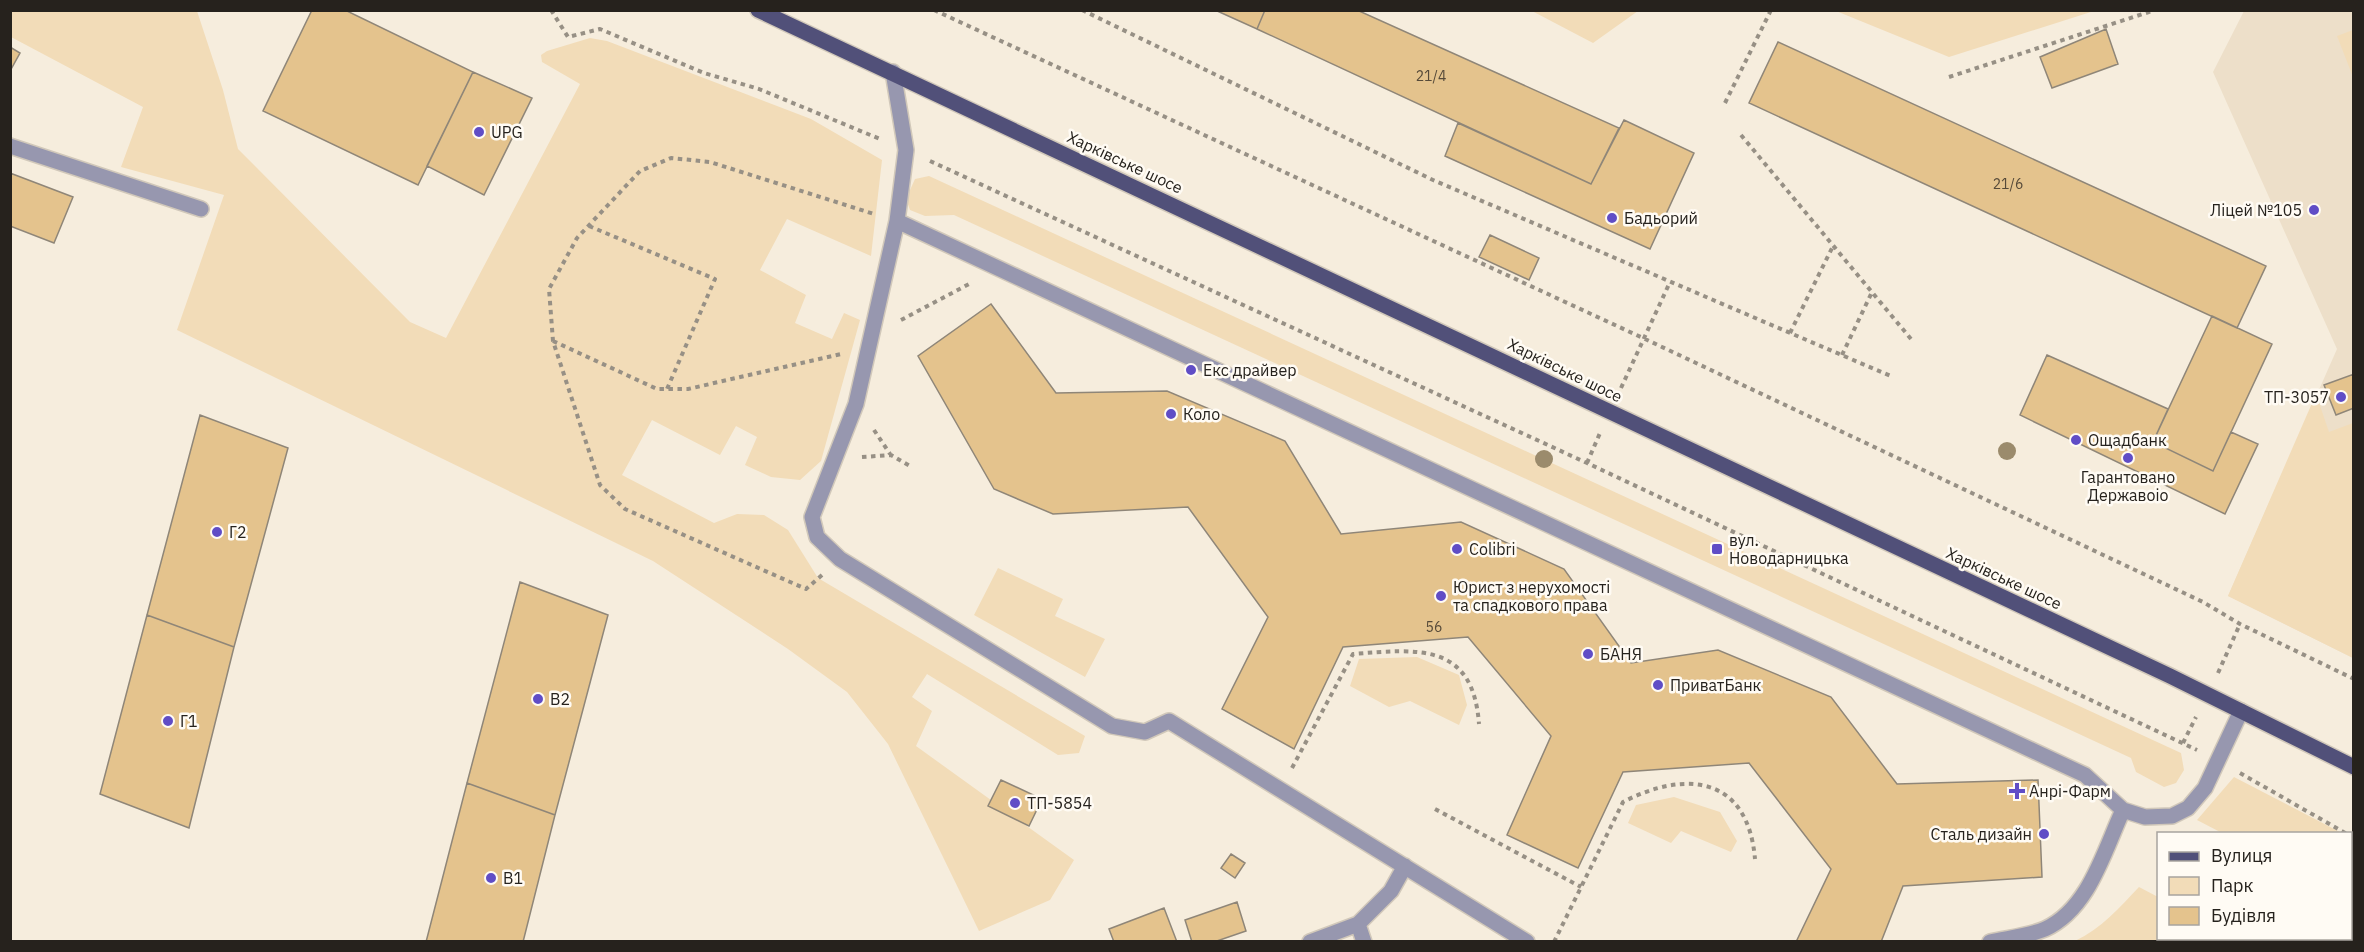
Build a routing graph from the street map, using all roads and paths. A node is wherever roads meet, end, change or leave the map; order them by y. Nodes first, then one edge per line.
1 (551, 10) edge
2 (758, 10) edge
3 (934, 10) edge
4 (1082, 10) edge
5 (1771, 10) edge
6 (2155, 10) edge
7 (893, 72) junction
8 (1949, 77) dead end
9 (1725, 104) dead end
10 (1741, 135) dead end
11 (10, 146) edge
12 (906, 150) junction
13 (201, 209) dead end
14 (897, 221) junction
15 (589, 225) junction
16 (1833, 246) junction
17 (1000, 268) junction
18 (1670, 282) junction
19 (1872, 292) junction
20 (1791, 333) junction
21 (1643, 338) junction
22 (1911, 339) dead end
23 (553, 341) junction
24 (870, 343) junction
25 (1842, 355) junction
26 (1893, 376) dead end
27 (667, 389) junction
28 (1610, 412) junction
29 (835, 459) junction
30 (1587, 463) junction
31 (910, 466) dead end
32 (840, 559) junction
33 (2354, 679) edge
34 (2241, 711) junction
35 (1479, 724) dead end
36 (2218, 761) junction
37 (2354, 767) edge
38 (1276, 786) junction
39 (1435, 809) dead end
40 (2123, 810) junction
41 (2345, 832) edge
42 (1755, 859) dead end
43 (1405, 866) junction
44 (1581, 887) junction
45 (1358, 924) junction
46 (1310, 942) edge
47 (1364, 942) edge
48 (1527, 942) edge
49 (1554, 942) edge
50 (1990, 942) edge

1 - 12 path
2 - 7 main road, Харківське шосе
3 - 21 path
4 - 18 path
5 - 9 path
6 - 8 path
7 - 12 lane
7 - 28 main road, Харківське шосе
10 - 16 path
11 - 13 lane
12 - 14 lane
12 - 30 path
14 - 15 path
14 - 17 lane
14 - 24 lane
15 - 23 path
15 - 27 path
16 - 19 path
16 - 20 path
17 - 24 path
17 - 40 lane
18 - 20 path
18 - 21 path
19 - 22 path
19 - 25 path
20 - 25 path
21 - 28 path
21 - 33 path
23 - 27 path
23 - 32 path
24 - 27 path
24 - 29 lane
25 - 26 path
28 - 30 path
28 - 34 main road, Харківське шосе
29 - 31 path
29 - 32 lane
30 - 36 path
32 - 38 lane
34 - 36 lane
34 - 37 main road, Харківське шосе
35 - 38 path
36 - 40 lane
36 - 41 path
38 - 43 lane
39 - 44 path
40 - 50 lane
42 - 44 path
43 - 45 lane
43 - 48 lane
44 - 49 path
45 - 46 lane
45 - 47 lane

